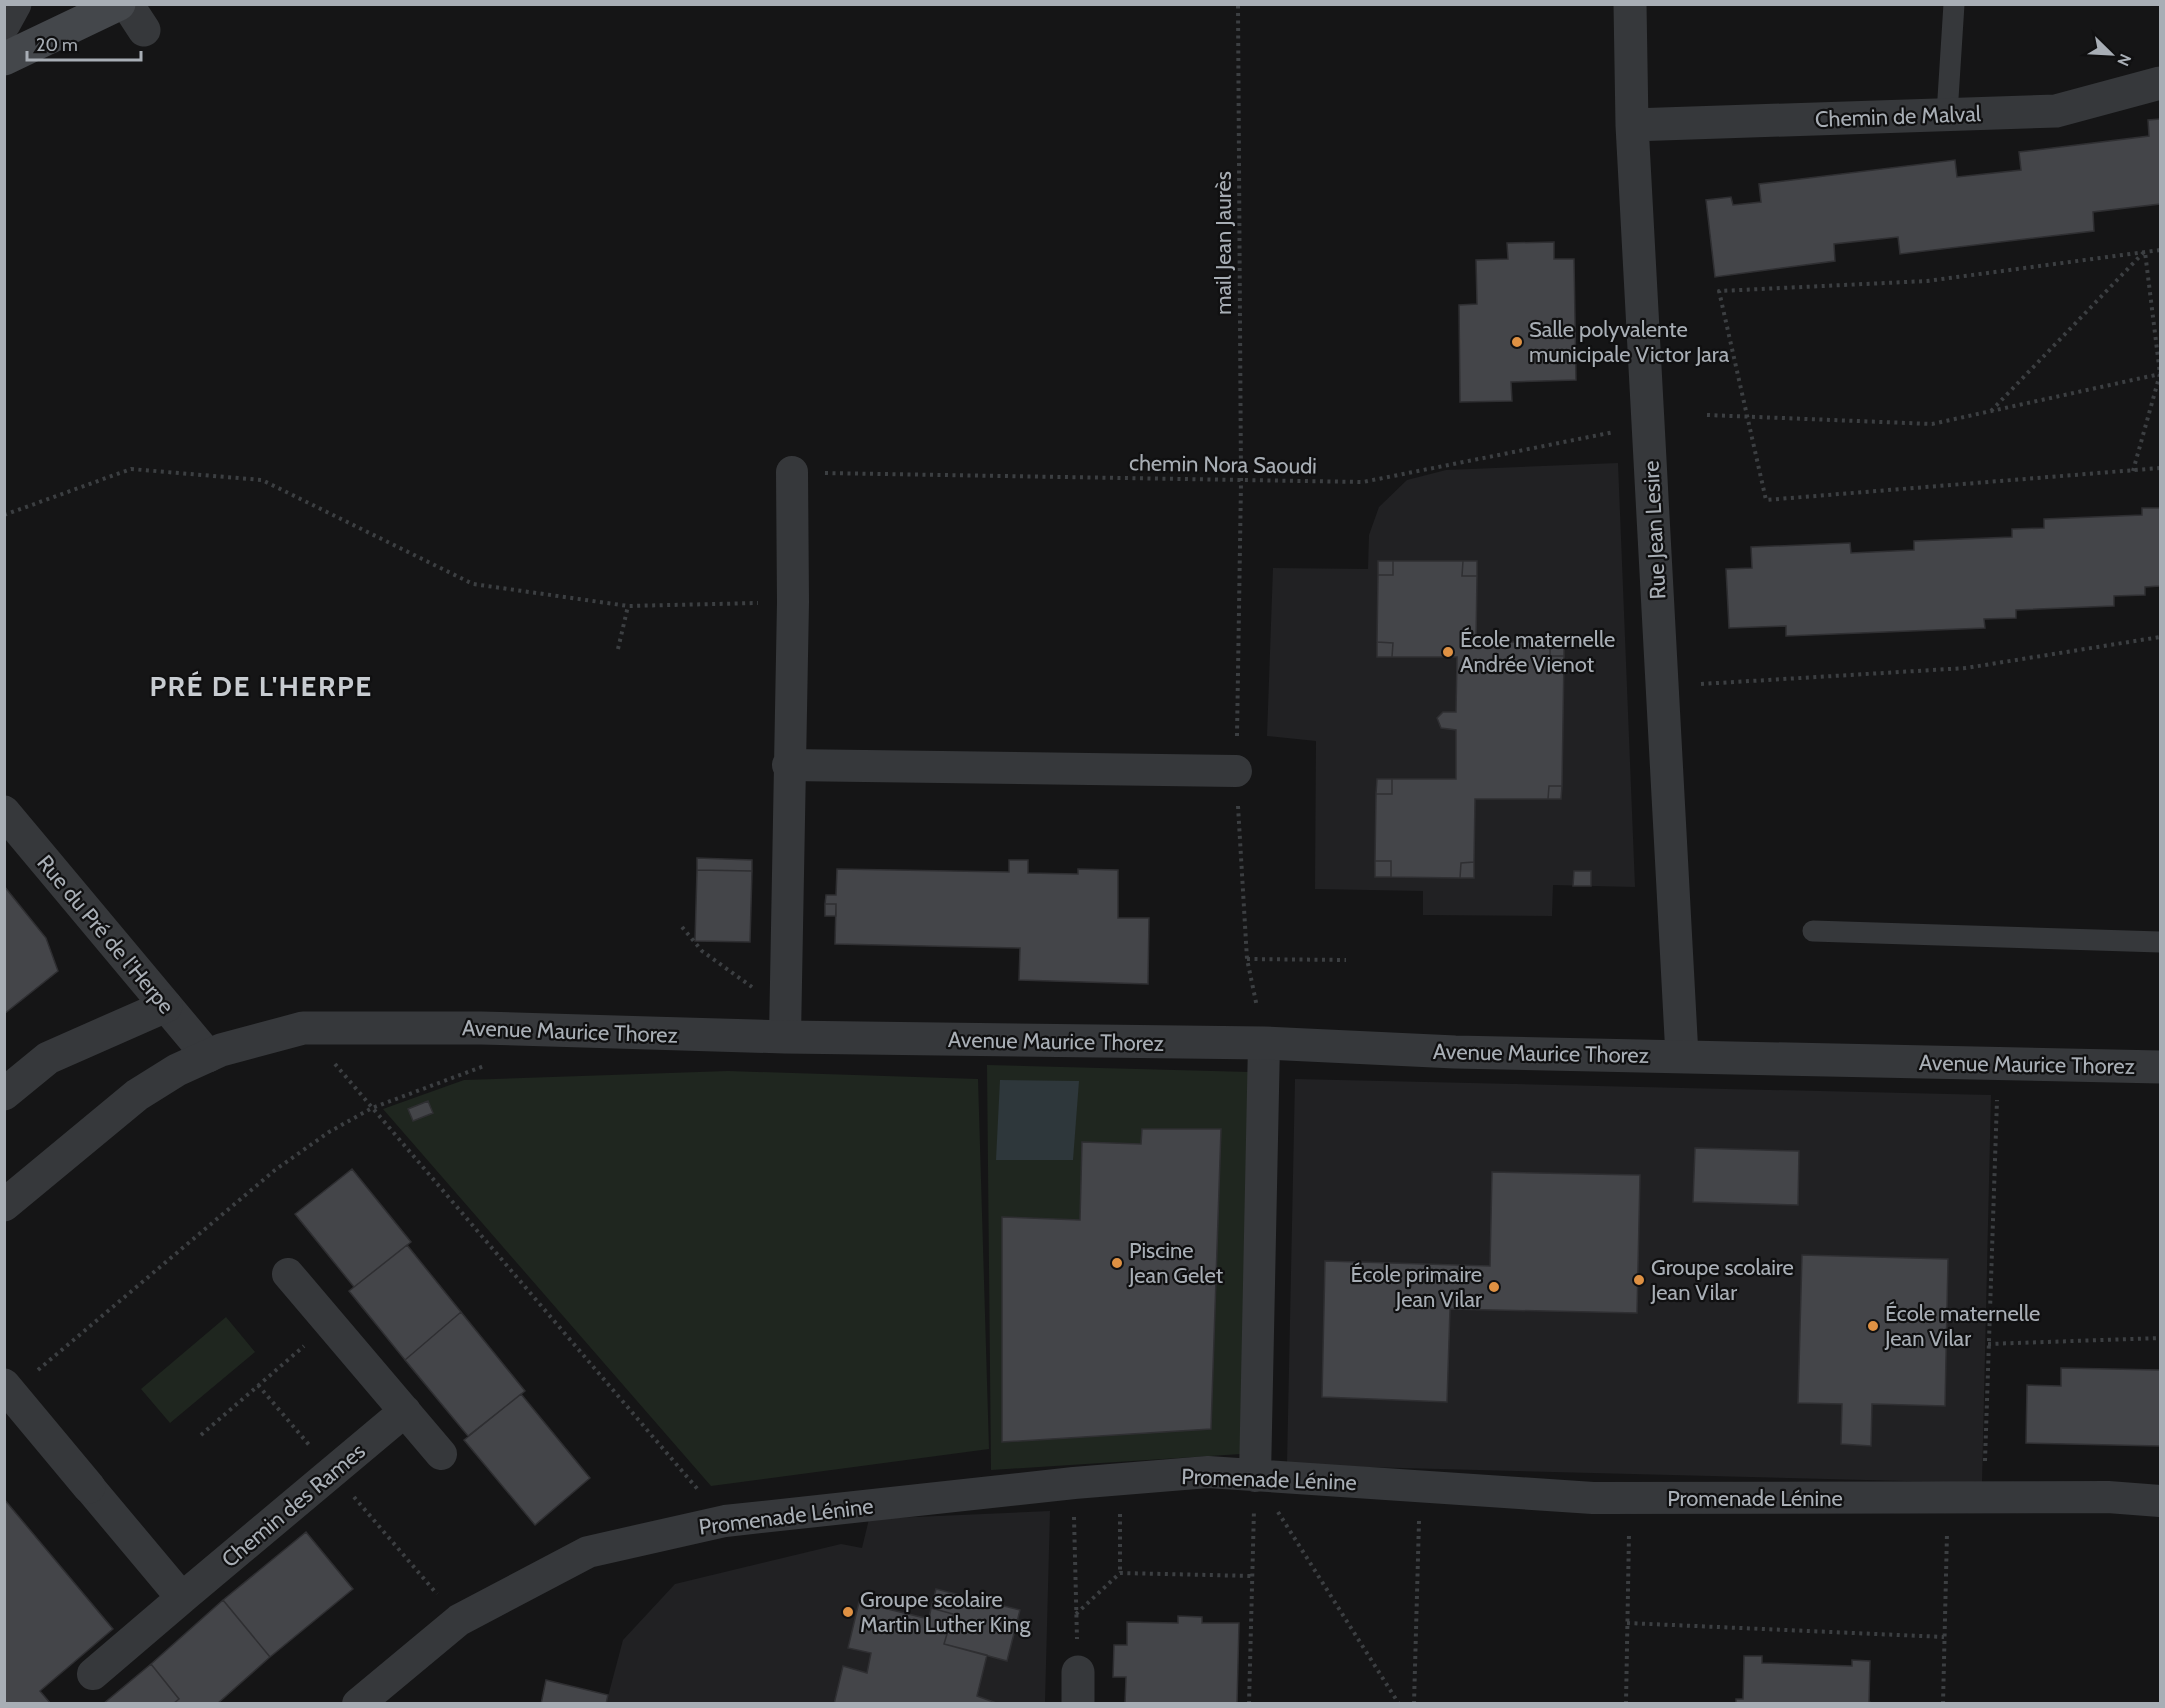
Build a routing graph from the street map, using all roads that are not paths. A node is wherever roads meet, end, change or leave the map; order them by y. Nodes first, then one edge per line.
1 (15, 4) edge
2 (119, 4) edge
3 (1630, 4) edge
4 (1954, 4) edge
5 (4, 24) edge
6 (4, 59) edge
7 (2160, 82) edge
8 (1947, 114) junction
9 (1632, 125) junction
10 (792, 472) road end
11 (788, 765) junction
12 (1236, 771) dead end
13 (4, 812) edge
14 (1813, 931) dead end
15 (2160, 942) edge
16 (166, 1006) junction
17 (785, 1024) junction
18 (1264, 1043) junction
19 (208, 1056) junction
20 (1682, 1056) junction
21 (2160, 1067) edge
22 (4, 1094) edge
23 (4, 1205) edge
24 (288, 1274) dead end
25 (4, 1385) edge
26 (405, 1411) junction
27 (441, 1454) dead end
28 (1255, 1476) junction
29 (89, 1487) joint
30 (2160, 1501) edge
31 (182, 1599) junction
32 (93, 1674) dead end
33 (358, 1704) edge

1 - 5 street
2 - 6 main road
3 - 9 street, Rue Jean Lesire
4 - 8 lane
7 - 8 street, Chemin de Malval
8 - 9 street, Chemin de Malval
9 - 20 street, Rue Jean Lesire
10 - 11 street
11 - 12 street
11 - 17 street
13 - 16 street, Rue du Pré de l'Herpe
14 - 15 lane
16 - 19 street, Rue du Pré de l'Herpe
16 - 22 street
17 - 18 street, Avenue Maurice Thorez
17 - 19 street, Avenue Maurice Thorez
18 - 20 street, Avenue Maurice Thorez
18 - 28 street
19 - 23 street, Avenue Maurice Thorez
20 - 21 street, Avenue Maurice Thorez
24 - 26 street
25 - 29 street
26 - 27 street
26 - 31 street, Chemin des Rames
28 - 30 street, Promenade Lénine
28 - 33 street, Promenade Lénine
29 - 31 street
31 - 32 street, Chemin des Rames

